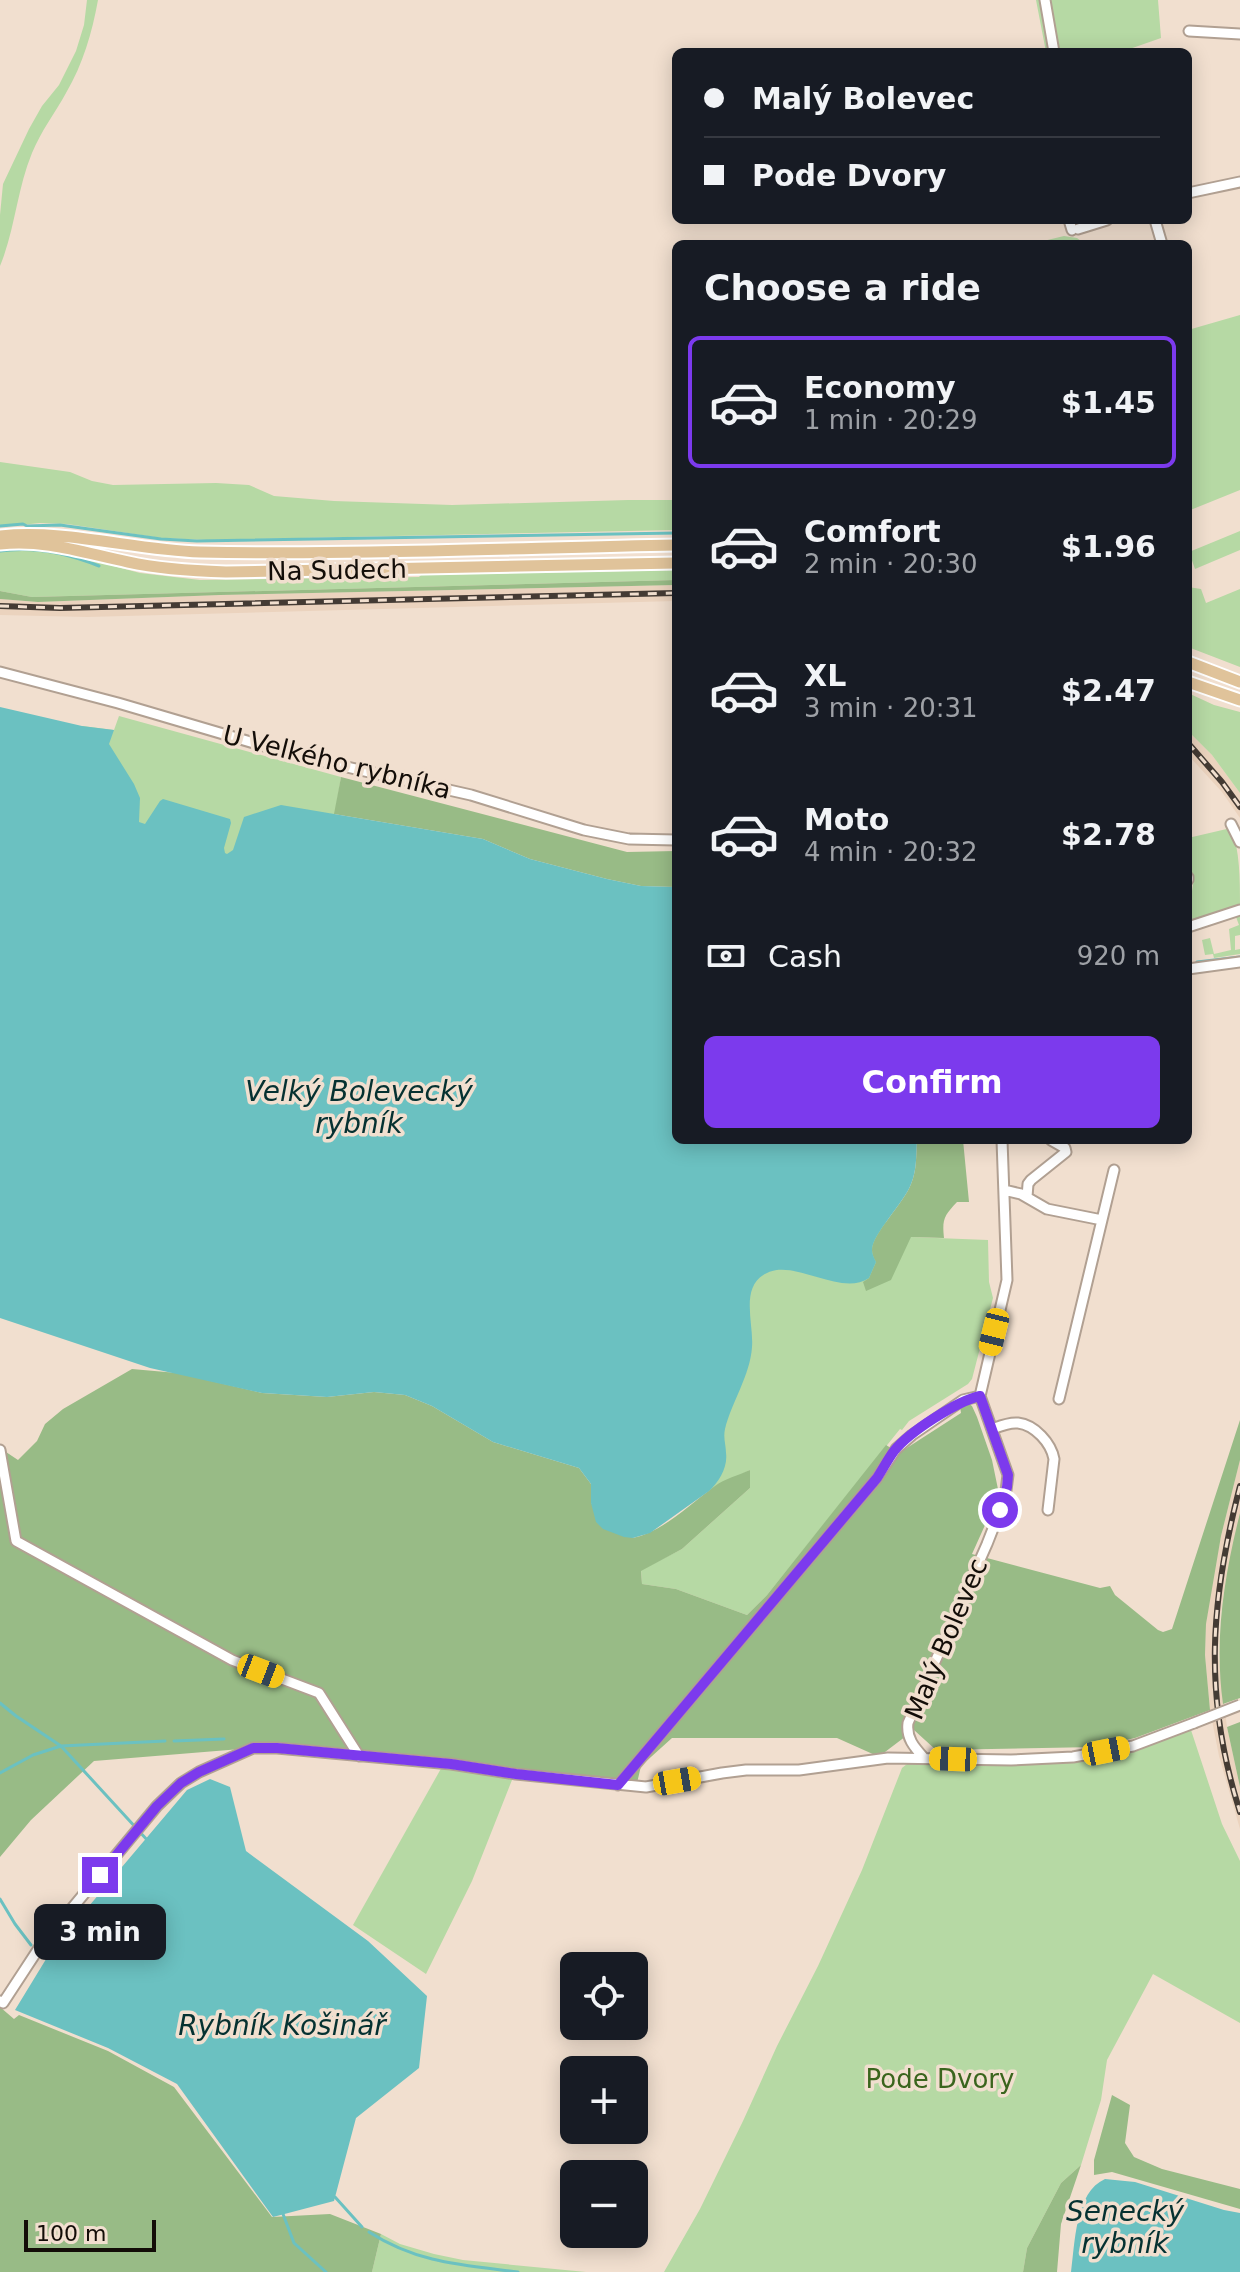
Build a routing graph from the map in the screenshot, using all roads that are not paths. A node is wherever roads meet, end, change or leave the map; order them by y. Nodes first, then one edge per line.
1 (1045, 0) edge
2 (1189, 31) dead end
3 (1240, 34) edge
4 (1053, 48) edge
5 (1240, 182) edge
6 (1192, 192) edge
7 (0, 536) edge
8 (0, 544) edge
9 (672, 545) edge
10 (672, 563) edge
11 (1192, 664) edge
12 (0, 672) edge
13 (1240, 682) edge
14 (1192, 683) edge
15 (1240, 700) edge
16 (1231, 824) dead end
17 (672, 840) edge
18 (1240, 842) edge
19 (1240, 910) edge
20 (1192, 926) edge
21 (1240, 962) edge
22 (1192, 968) edge
23 (1002, 1144) edge
24 (1058, 1144) edge
25 (1114, 1170) dead end
26 (1004, 1190) junction
27 (1027, 1197) junction
28 (1102, 1220) junction
29 (980, 1396) junction
30 (1059, 1399) dead end
31 (992, 1429) junction
32 (0, 1450) edge
33 (1048, 1510) dead end
34 (1240, 1705) edge
35 (359, 1756) junction
36 (924, 1758) junction
37 (618, 1785) junction
38 (2, 2002) edge

1 - 4 street
2 - 3 street
5 - 6 street
7 - 9 main road, Na Sudech
8 - 10 main road, Na Sudech
11 - 13 main road
12 - 17 street, U Velkého rybníka
14 - 15 main road
16 - 18 street
19 - 20 street
21 - 22 street
23 - 26 street
24 - 27 street
25 - 28 street
26 - 27 street
26 - 29 street
27 - 28 street
28 - 30 street
29 - 31 street, Malý Bolevec
29 - 37 street
31 - 33 street
31 - 36 street, Malý Bolevec
32 - 35 street
34 - 36 street, bridge
35 - 37 street
35 - 38 street
36 - 37 street

